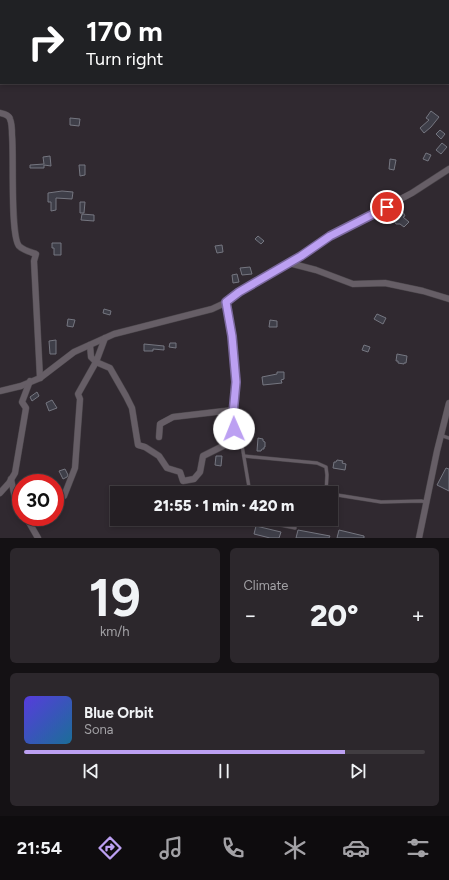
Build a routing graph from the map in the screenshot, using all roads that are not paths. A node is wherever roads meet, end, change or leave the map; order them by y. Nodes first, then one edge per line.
1 (0, 114) edge
2 (449, 169) edge
3 (289, 263) junction
4 (449, 299) edge
5 (226, 302) junction
6 (105, 338) junction
7 (90, 345) junction
8 (96, 362) junction
9 (40, 378) junction
10 (30, 382) junction
11 (0, 391) edge
12 (234, 403) junction
13 (449, 403) edge
14 (233, 410) junction
15 (440, 435) junction
16 (159, 437) dead end
17 (449, 438) edge
18 (244, 456) junction
19 (11, 479) junction
20 (12, 484) edge
21 (249, 486) edge
22 (326, 486) edge
23 (0, 492) edge
24 (338, 495) edge
25 (64, 496) edge
26 (426, 502) junction
27 (33, 526) edge
28 (285, 526) edge
29 (295, 528) dead end
30 (38, 538) edge
31 (420, 538) edge

1 - 9 street
2 - 3 street
3 - 4 street
3 - 5 street
5 - 6 street
5 - 12 street
6 - 7 street
6 - 8 street
7 - 8 street
7 - 9 street
8 - 14 street
8 - 25 street
9 - 10 street
10 - 11 street
10 - 19 street
12 - 14 street
12 - 18 lane
13 - 15 street
14 - 16 street
15 - 17 lane
15 - 26 street
18 - 21 lane
18 - 22 lane
19 - 20 street
19 - 23 street
24 - 26 lane
26 - 31 street
27 - 30 street
28 - 29 lane

